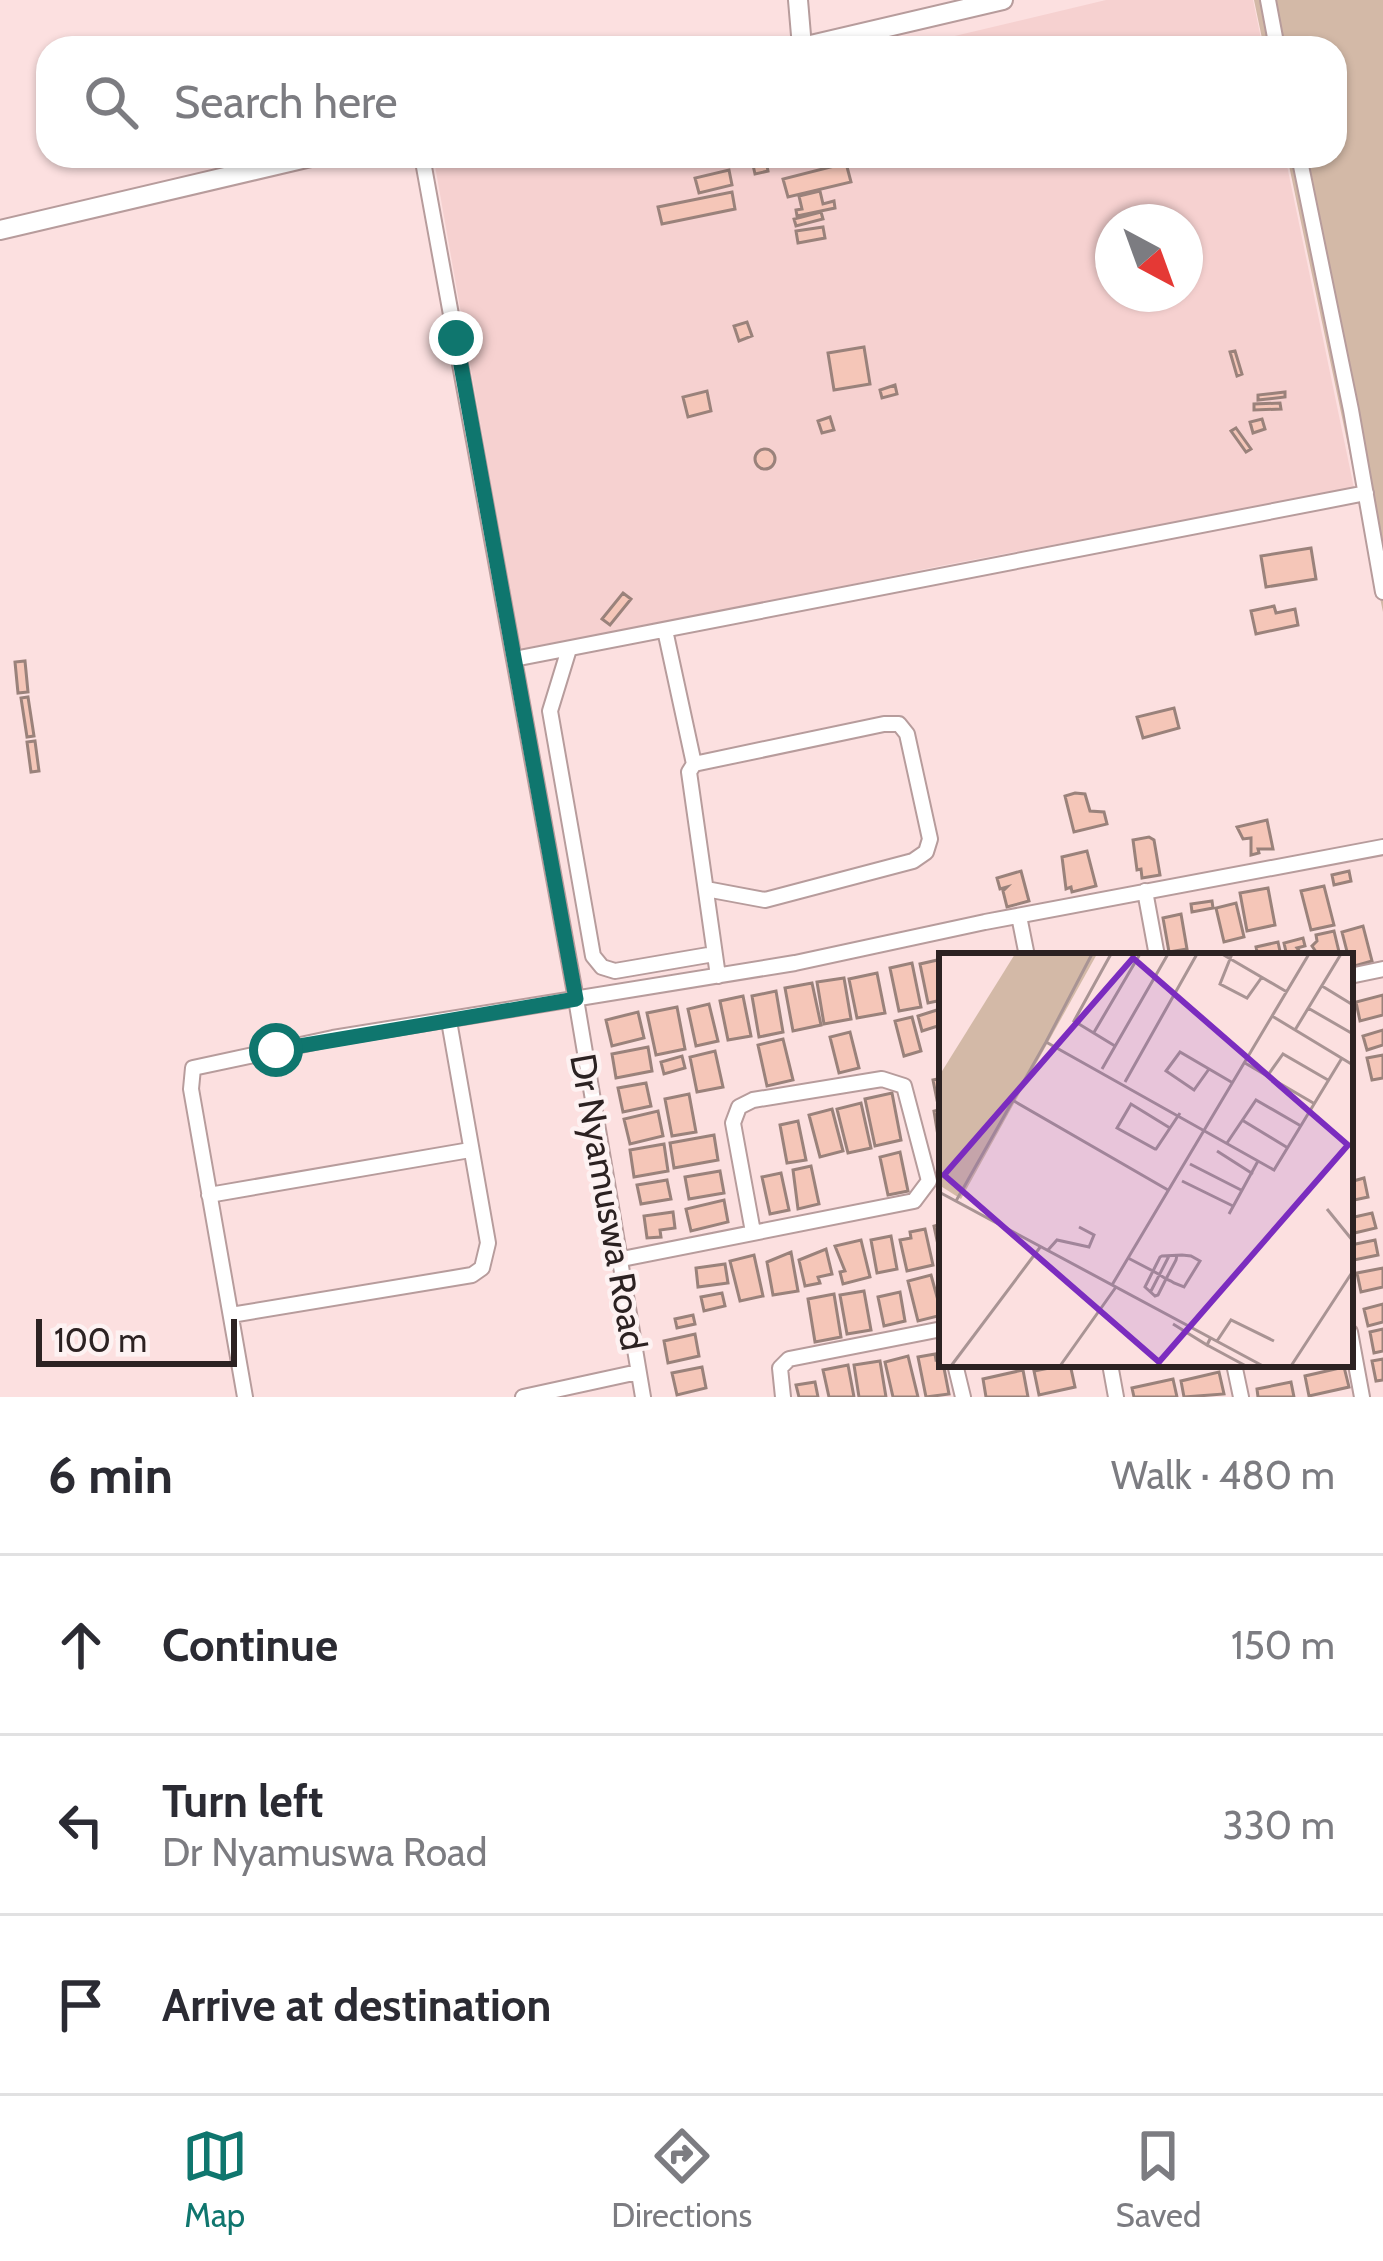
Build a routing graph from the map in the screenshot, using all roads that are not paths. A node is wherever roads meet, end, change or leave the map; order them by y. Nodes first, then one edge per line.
1 (798, 0) edge
2 (1003, 0) edge
3 (1268, 0) edge
4 (800, 36) edge
5 (851, 36) edge
6 (1275, 36) edge
7 (264, 168) edge
8 (424, 168) edge
9 (1300, 168) edge
10 (0, 230) edge
11 (1366, 493) junction
12 (1383, 592) edge
13 (665, 630) junction
14 (569, 649) junction
15 (514, 659) junction
16 (694, 764) junction
17 (1383, 847) edge
18 (706, 890) junction
19 (1145, 891) junction
20 (1018, 916) junction
21 (1026, 953) edge
22 (1156, 953) edge
23 (714, 954) junction
24 (1383, 969) edge
25 (1353, 975) edge
26 (718, 976) junction
27 (576, 999) junction
28 (449, 1021) junction
29 (470, 1150) junction
30 (209, 1195) junction
31 (752, 1232) junction
32 (617, 1260) junction
33 (231, 1315) junction
34 (939, 1330) edge
35 (1353, 1348) edge
36 (956, 1367) edge
37 (1111, 1367) edge
38 (1235, 1367) edge
39 (638, 1372) junction
40 (245, 1397) edge
41 (523, 1397) edge
42 (643, 1397) edge
43 (783, 1397) edge
44 (963, 1397) edge
45 (1116, 1397) edge
46 (1241, 1397) edge
47 (1362, 1397) edge

1 - 4 street
2 - 5 street
3 - 6 street
7 - 10 street
8 - 15 street, Dr Nyamuswa Road
9 - 11 street
11 - 12 street
11 - 13 street
13 - 14 street
13 - 16 street
14 - 15 street
14 - 23 street
15 - 27 street, Dr Nyamuswa Road
16 - 18 street
16 - 18 street
17 - 19 street
18 - 23 street
19 - 20 street
19 - 22 street
20 - 21 street
20 - 26 street
23 - 26 street
24 - 25 street
26 - 27 street
27 - 28 street
27 - 32 street, Dr Nyamuswa Road
28 - 29 street
28 - 30 street
29 - 30 street
29 - 33 street
30 - 33 street
31 - 31 street
31 - 32 street
32 - 39 street, Dr Nyamuswa Road
33 - 40 street
34 - 43 street
35 - 47 street
36 - 44 street
37 - 45 street
38 - 46 street
39 - 41 street
39 - 42 street, Dr Nyamuswa Road

